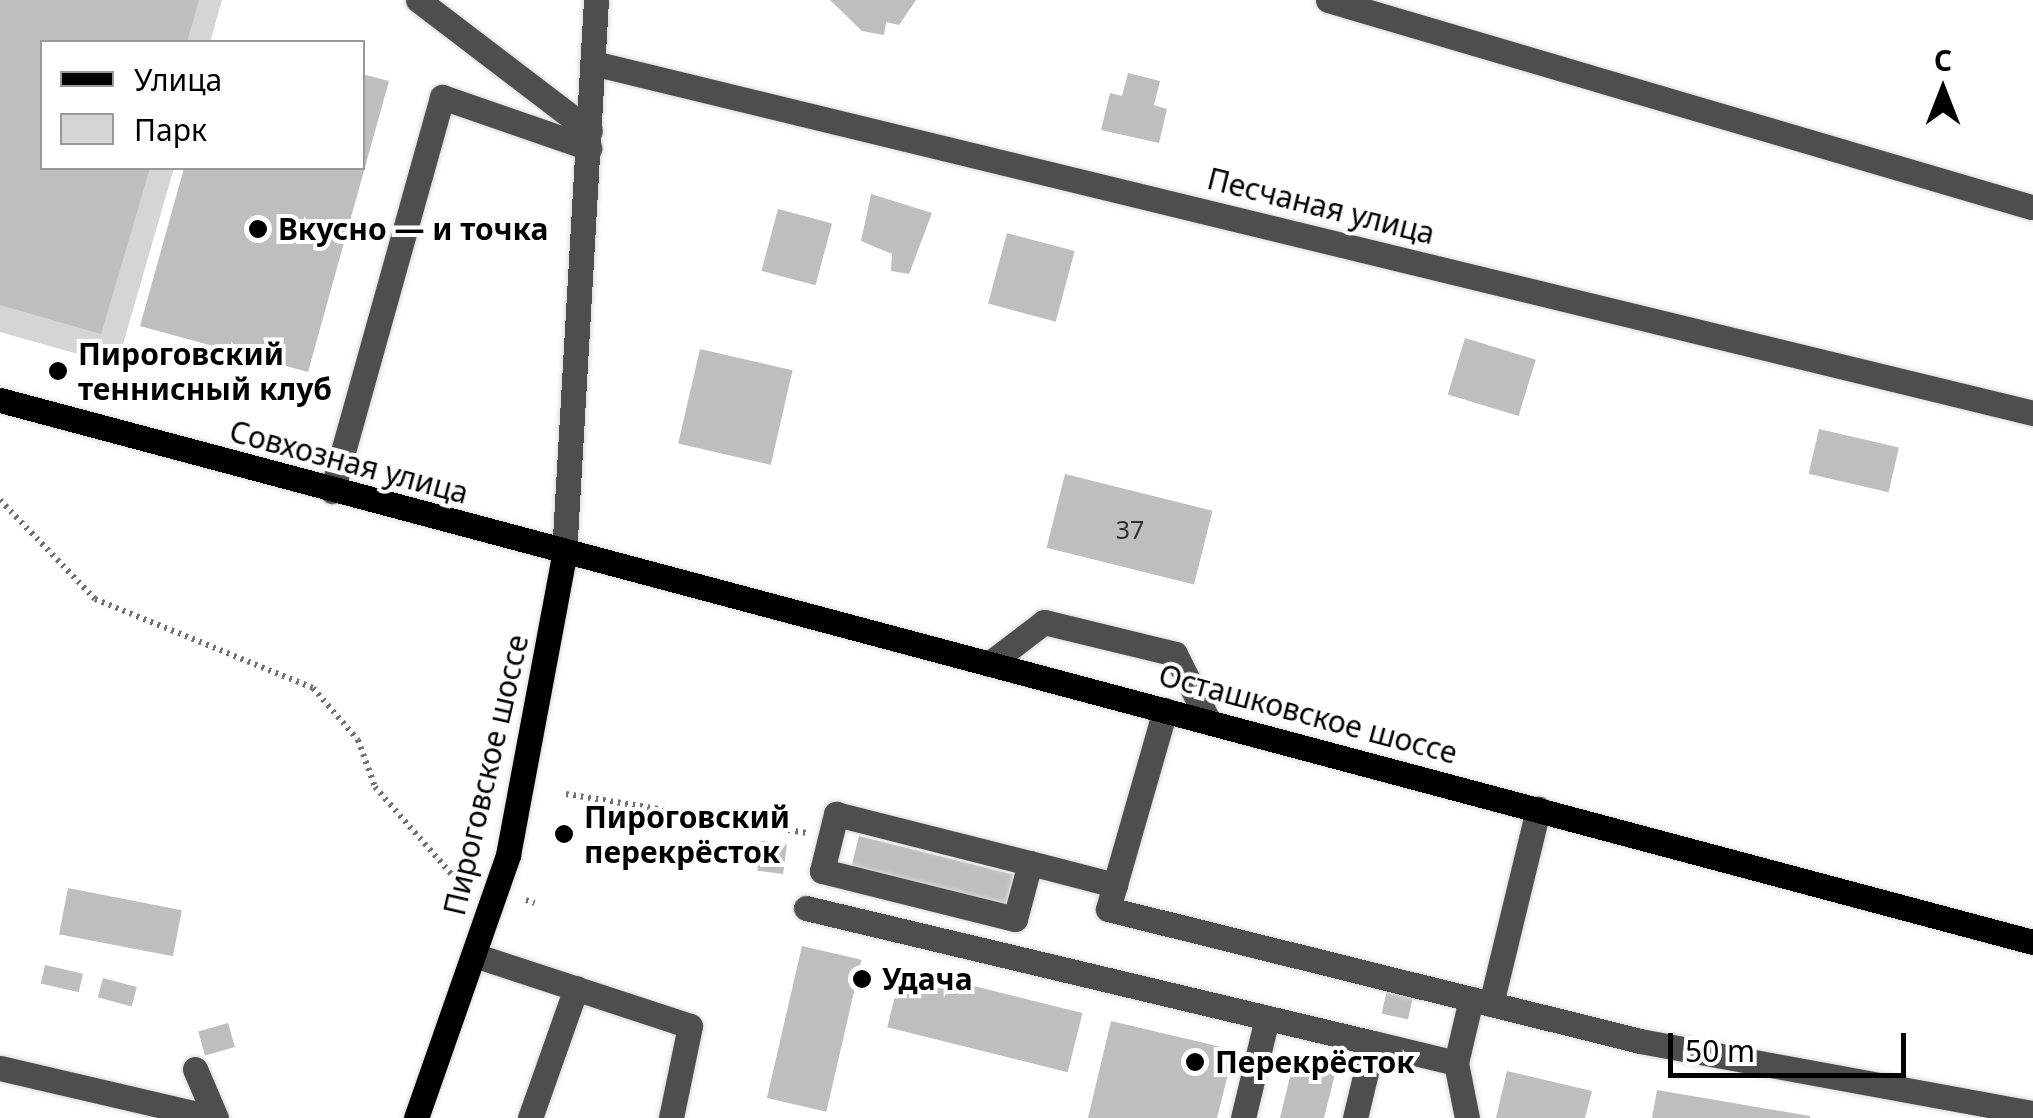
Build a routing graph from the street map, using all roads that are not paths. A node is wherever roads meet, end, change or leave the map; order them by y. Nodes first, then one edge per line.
1 (418, 0) edge
2 (596, 0) edge
3 (1328, 0) edge
4 (593, 63) junction
5 (590, 139) junction
6 (2031, 207) edge
7 (0, 400) edge
8 (2033, 413) edge
9 (332, 491) junction
10 (564, 554) junction
11 (988, 664) junction
12 (1165, 710) junction
13 (1209, 722) junction
14 (1538, 809) junction
15 (1030, 863) junction
16 (1115, 884) junction
17 (806, 908) dead end
18 (2033, 942) edge
19 (477, 956) junction
20 (576, 988) junction
21 (1481, 1002) junction
22 (1267, 1018) junction
23 (1373, 1043) junction
24 (1456, 1063) junction
25 (0, 1068) edge
26 (195, 1068) dead end
27 (2033, 1113) edge
28 (215, 1118) edge
29 (416, 1118) edge
30 (530, 1118) edge
31 (671, 1118) edge
32 (1243, 1118) edge
33 (1355, 1118) edge
34 (1467, 1118) edge

1 - 5 street
2 - 4 street
3 - 6 street
4 - 5 street
4 - 8 street, Песчаная улица
5 - 9 street
5 - 10 street
7 - 9 main road, Совхозная улица
9 - 10 main road, Совхозная улица
10 - 11 main road, Осташковское шоссе
10 - 19 main road, Пироговское шоссе
11 - 12 main road, Осташковское шоссе
11 - 13 street
12 - 13 main road, Осташковское шоссе
12 - 16 street
13 - 14 main road, Осташковское шоссе
14 - 18 main road, Осташковское шоссе
14 - 21 street
15 - 15 street
15 - 16 street
16 - 21 street
17 - 22 street
19 - 20 street
19 - 29 main road, Пироговское шоссе
20 - 30 street
20 - 31 street
21 - 24 street
21 - 27 street
22 - 23 street
22 - 32 street
23 - 24 street
23 - 33 street
24 - 34 street
25 - 28 street
26 - 28 street

